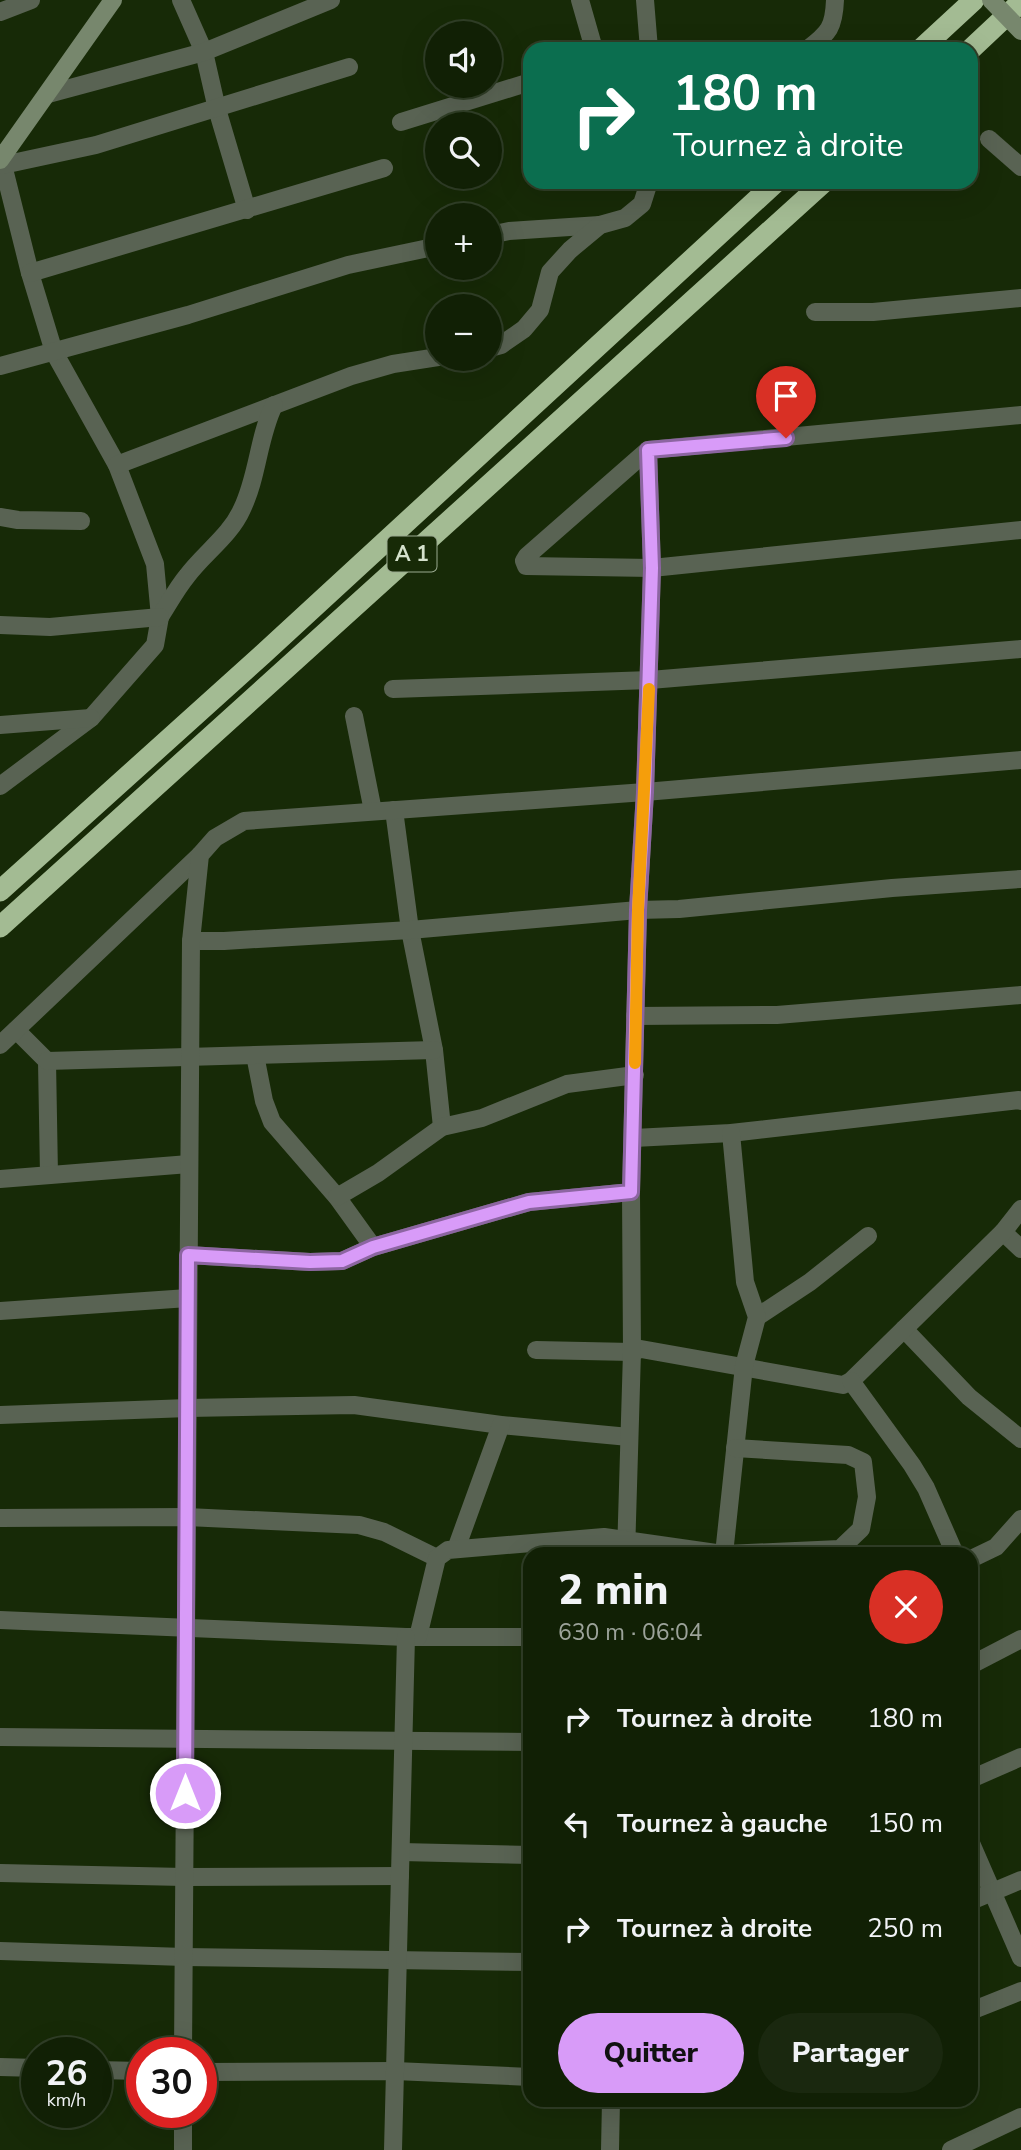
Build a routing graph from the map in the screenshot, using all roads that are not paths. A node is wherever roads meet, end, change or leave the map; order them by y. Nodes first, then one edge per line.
1 (31, 0) edge
2 (113, 0) edge
3 (181, 0) edge
4 (331, 0) edge
5 (580, 0) edge
6 (645, 0) edge
7 (835, 0) edge
8 (974, 0) edge
9 (992, 0) edge
10 (1021, 2) edge
11 (0, 12) edge
12 (1021, 31) edge
13 (592, 42) edge
14 (648, 42) edge
15 (817, 42) edge
16 (929, 42) edge
17 (978, 42) edge
18 (204, 52) junction
19 (349, 67) dead end
20 (523, 84) edge
21 (47, 94) junction
22 (217, 109) junction
23 (401, 122) dead end
24 (989, 139) dead end
25 (1, 159) edge
26 (1021, 167) edge
27 (384, 168) dead end
28 (647, 189) edge
29 (768, 189) edge
30 (816, 189) edge
31 (247, 210) junction
32 (600, 225) junction
33 (502, 232) edge
34 (425, 249) edge
35 (30, 273) junction
36 (1021, 298) edge
37 (815, 312) dead end
38 (502, 344) edge
39 (54, 352) junction
40 (425, 359) edge
41 (0, 366) edge
42 (274, 405) junction
43 (1021, 415) edge
44 (648, 450) junction
45 (117, 465) junction
46 (0, 517) edge
47 (81, 521) dead end
48 (1021, 530) edge
49 (652, 568) junction
50 (160, 617) junction
51 (0, 625) edge
52 (1021, 649) edge
53 (650, 680) junction
54 (393, 689) dead end
55 (354, 716) dead end
56 (91, 719) junction
57 (0, 725) edge
58 (1021, 760) edge
59 (0, 786) edge
60 (645, 792) junction
61 (394, 810) junction
62 (373, 811) junction
63 (200, 855) junction
64 (1021, 879) edge
65 (0, 891) edge
66 (638, 910) junction
67 (0, 927) edge
68 (410, 930) junction
69 (191, 940) junction
70 (1021, 995) edge
71 (635, 1016) junction
72 (16, 1030) junction
73 (0, 1045) edge
74 (434, 1049) junction
75 (255, 1055) junction
76 (190, 1057) junction
77 (47, 1061) junction
78 (635, 1075) junction
79 (1021, 1101) edge
80 (442, 1127) junction
81 (731, 1133) junction
82 (634, 1138) junction
83 (189, 1164) junction
84 (49, 1175) junction
85 (0, 1179) edge
86 (631, 1192) junction
87 (337, 1197) junction
88 (1021, 1209) edge
89 (1003, 1233) junction
90 (868, 1236) dead end
91 (373, 1247) junction
92 (1021, 1249) edge
93 (188, 1255) junction
94 (188, 1298) junction
95 (0, 1311) edge
96 (757, 1317) junction
97 (904, 1329) junction
98 (536, 1350) dead end
99 (632, 1352) junction
100 (744, 1366) junction
101 (851, 1381) junction
102 (188, 1408) junction
103 (0, 1415) edge
104 (501, 1424) junction
105 (629, 1437) junction
106 (1021, 1439) edge
107 (735, 1448) junction
108 (187, 1517) junction
109 (0, 1518) edge
110 (1021, 1519) edge
111 (626, 1547) edge
112 (725, 1547) edge
113 (846, 1547) edge
114 (952, 1547) edge
115 (456, 1549) junction
116 (978, 1556) edge
117 (437, 1558) junction
118 (0, 1620) edge
119 (186, 1628) junction
120 (412, 1637) junction
121 (523, 1637) edge
122 (1021, 1639) edge
123 (978, 1661) edge
124 (0, 1737) edge
125 (185, 1737) junction
126 (403, 1741) junction
127 (523, 1742) edge
128 (1021, 1757) edge
129 (978, 1776) edge
130 (401, 1852) junction
131 (523, 1855) edge
132 (978, 1859) edge
133 (0, 1873) edge
134 (400, 1876) junction
135 (184, 1877) junction
136 (1021, 1880) edge
137 (993, 1892) junction
138 (978, 1898) edge
139 (0, 1951) edge
140 (184, 1957) junction
141 (1021, 1958) edge
142 (398, 1960) junction
143 (523, 1962) edge
144 (1021, 1992) edge
145 (978, 2008) edge
146 (183, 2037) edge
147 (0, 2067) edge
148 (21, 2068) edge
149 (217, 2071) edge
150 (395, 2071) junction
151 (523, 2077) edge
152 (611, 2107) edge
153 (1021, 2118) edge
154 (183, 2128) edge
155 (183, 2150) edge
156 (393, 2150) edge
157 (610, 2150) edge
158 (951, 2150) edge

1 - 11 street
2 - 21 street
3 - 18 street
4 - 18 street
5 - 13 street
6 - 14 street
7 - 15 street
8 - 16 highway
9 - 12 street, bridge
10 - 17 highway
18 - 21 street
18 - 22 street
19 - 22 street
20 - 23 street
21 - 25 street
22 - 25 street
22 - 31 street
24 - 26 street
25 - 35 street
27 - 31 street
28 - 32 street
29 - 65 highway, A 1
30 - 67 highway, A 1
31 - 35 street
32 - 33 street
32 - 38 street
34 - 39 street
35 - 39 street
36 - 37 street
39 - 41 street
39 - 45 street
40 - 42 street
42 - 45 street
42 - 50 street
43 - 44 street
44 - 49 street
44 - 49 street
45 - 50 street
46 - 47 street
48 - 49 street
49 - 53 street
50 - 51 street
50 - 56 street
52 - 53 street
53 - 54 street
53 - 60 street
55 - 62 street
56 - 57 street
56 - 59 street
58 - 60 street
60 - 61 street
60 - 66 street
61 - 62 street
61 - 68 street
62 - 63 street
63 - 69 street
63 - 72 street
64 - 66 street
66 - 68 street
66 - 71 street
68 - 69 street
68 - 74 street
69 - 76 street
70 - 71 street
71 - 78 street
72 - 73 street
72 - 77 street
74 - 75 street
74 - 80 street
75 - 76 street
75 - 87 street
76 - 77 street
76 - 83 street
77 - 84 street
78 - 80 street
78 - 82 street
79 - 81 street
80 - 87 street
81 - 82 street
81 - 96 street
82 - 86 street
83 - 84 street
83 - 93 street
84 - 85 street
86 - 91 street
86 - 99 street
87 - 91 street
88 - 89 street
89 - 92 street
89 - 97 street
90 - 96 street
91 - 93 street
93 - 94 street
94 - 95 street
94 - 102 street
96 - 100 street
97 - 101 street
97 - 106 street
98 - 99 street
99 - 100 street
99 - 105 street
100 - 101 street
100 - 107 street
101 - 114 street
102 - 103 street
102 - 104 street
102 - 108 street
104 - 105 street
104 - 115 street
105 - 111 street
107 - 112 street
107 - 113 street
108 - 109 street
108 - 117 street
108 - 119 street
110 - 116 street
111 - 115 street
115 - 117 street
117 - 120 street
118 - 119 street
119 - 120 street
119 - 125 street
120 - 121 street
120 - 126 street
122 - 123 street
124 - 125 street
125 - 126 street
125 - 135 street
126 - 127 street
126 - 130 street
128 - 129 street
130 - 131 street
130 - 134 street
132 - 137 street
133 - 135 street
134 - 135 street
134 - 142 street
135 - 140 street
136 - 137 street
137 - 138 street
137 - 141 street
139 - 140 street
140 - 142 street
140 - 146 street
142 - 143 street
142 - 150 street
144 - 145 street
147 - 148 street
149 - 150 street
150 - 151 street
150 - 156 street
152 - 157 street
153 - 158 street
154 - 155 street

